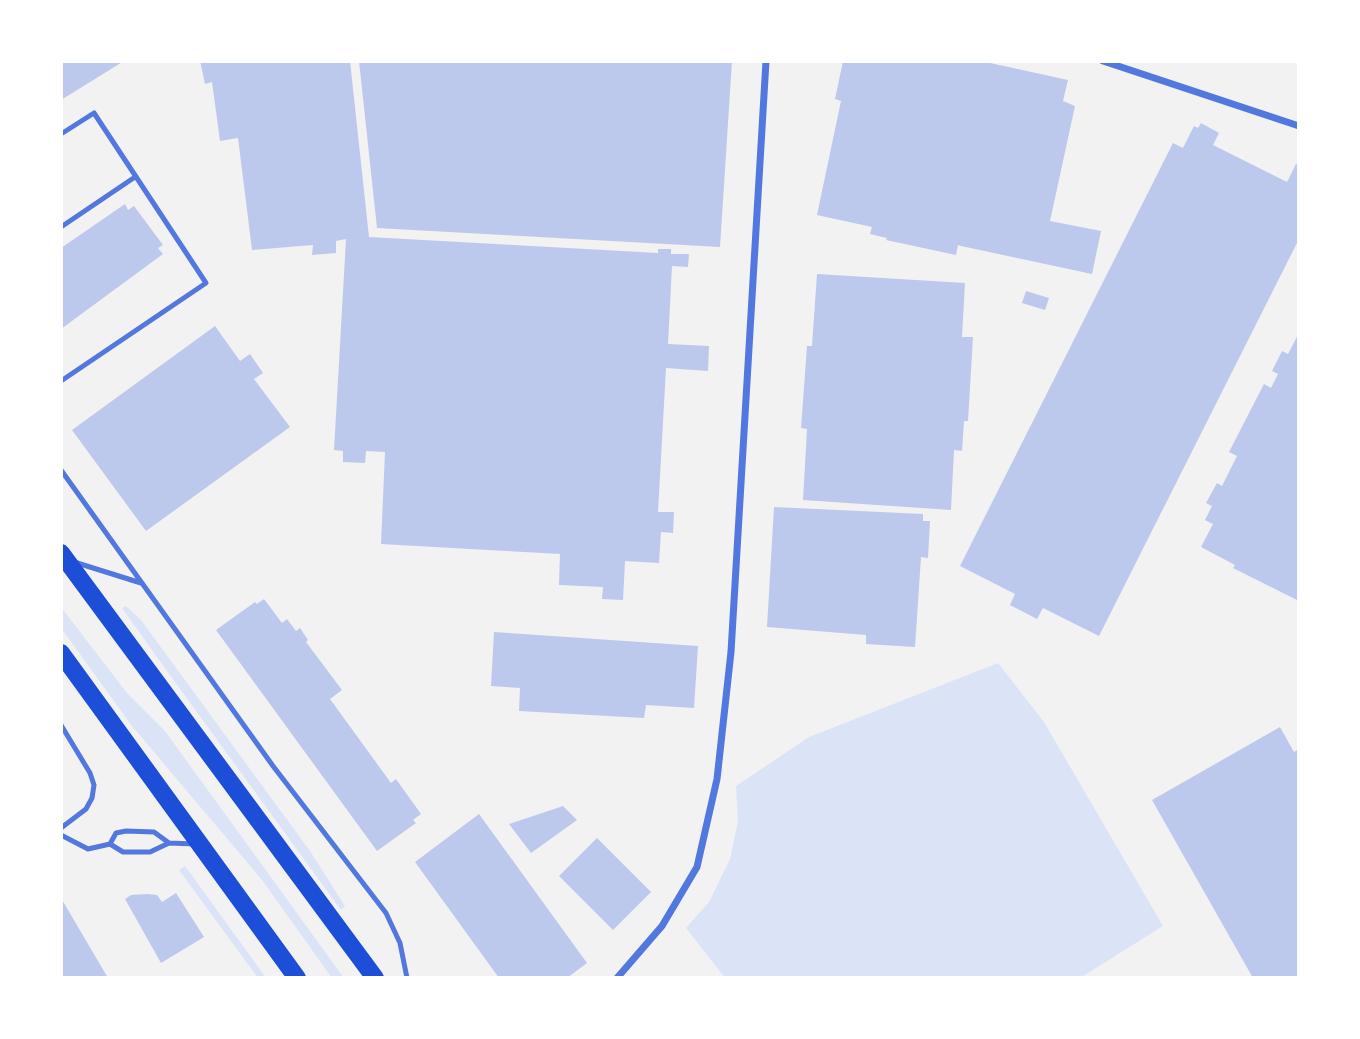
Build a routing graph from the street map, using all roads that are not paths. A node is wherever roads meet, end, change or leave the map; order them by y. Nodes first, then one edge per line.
1 (766, 61) edge
2 (1103, 61) edge
3 (1299, 126) edge
4 (61, 134) edge
5 (135, 177) junction
6 (61, 227) edge
7 (61, 381) edge
8 (61, 470) edge
9 (64, 556) edge
10 (141, 583) junction
11 (61, 653) edge
12 (61, 725) edge
13 (61, 828) edge
14 (61, 835) edge
15 (169, 843) junction
16 (110, 844) junction
17 (202, 844) junction
18 (297, 978) edge
19 (375, 978) edge
20 (407, 978) edge
21 (617, 978) edge

1 - 21 street
2 - 3 street
4 - 5 lane
5 - 6 lane
5 - 7 lane
8 - 10 lane
9 - 10 lane
9 - 19 main road
10 - 20 lane
11 - 17 main road
12 - 13 lane
14 - 16 lane
15 - 16 lane
15 - 16 lane
15 - 17 lane
17 - 18 main road

